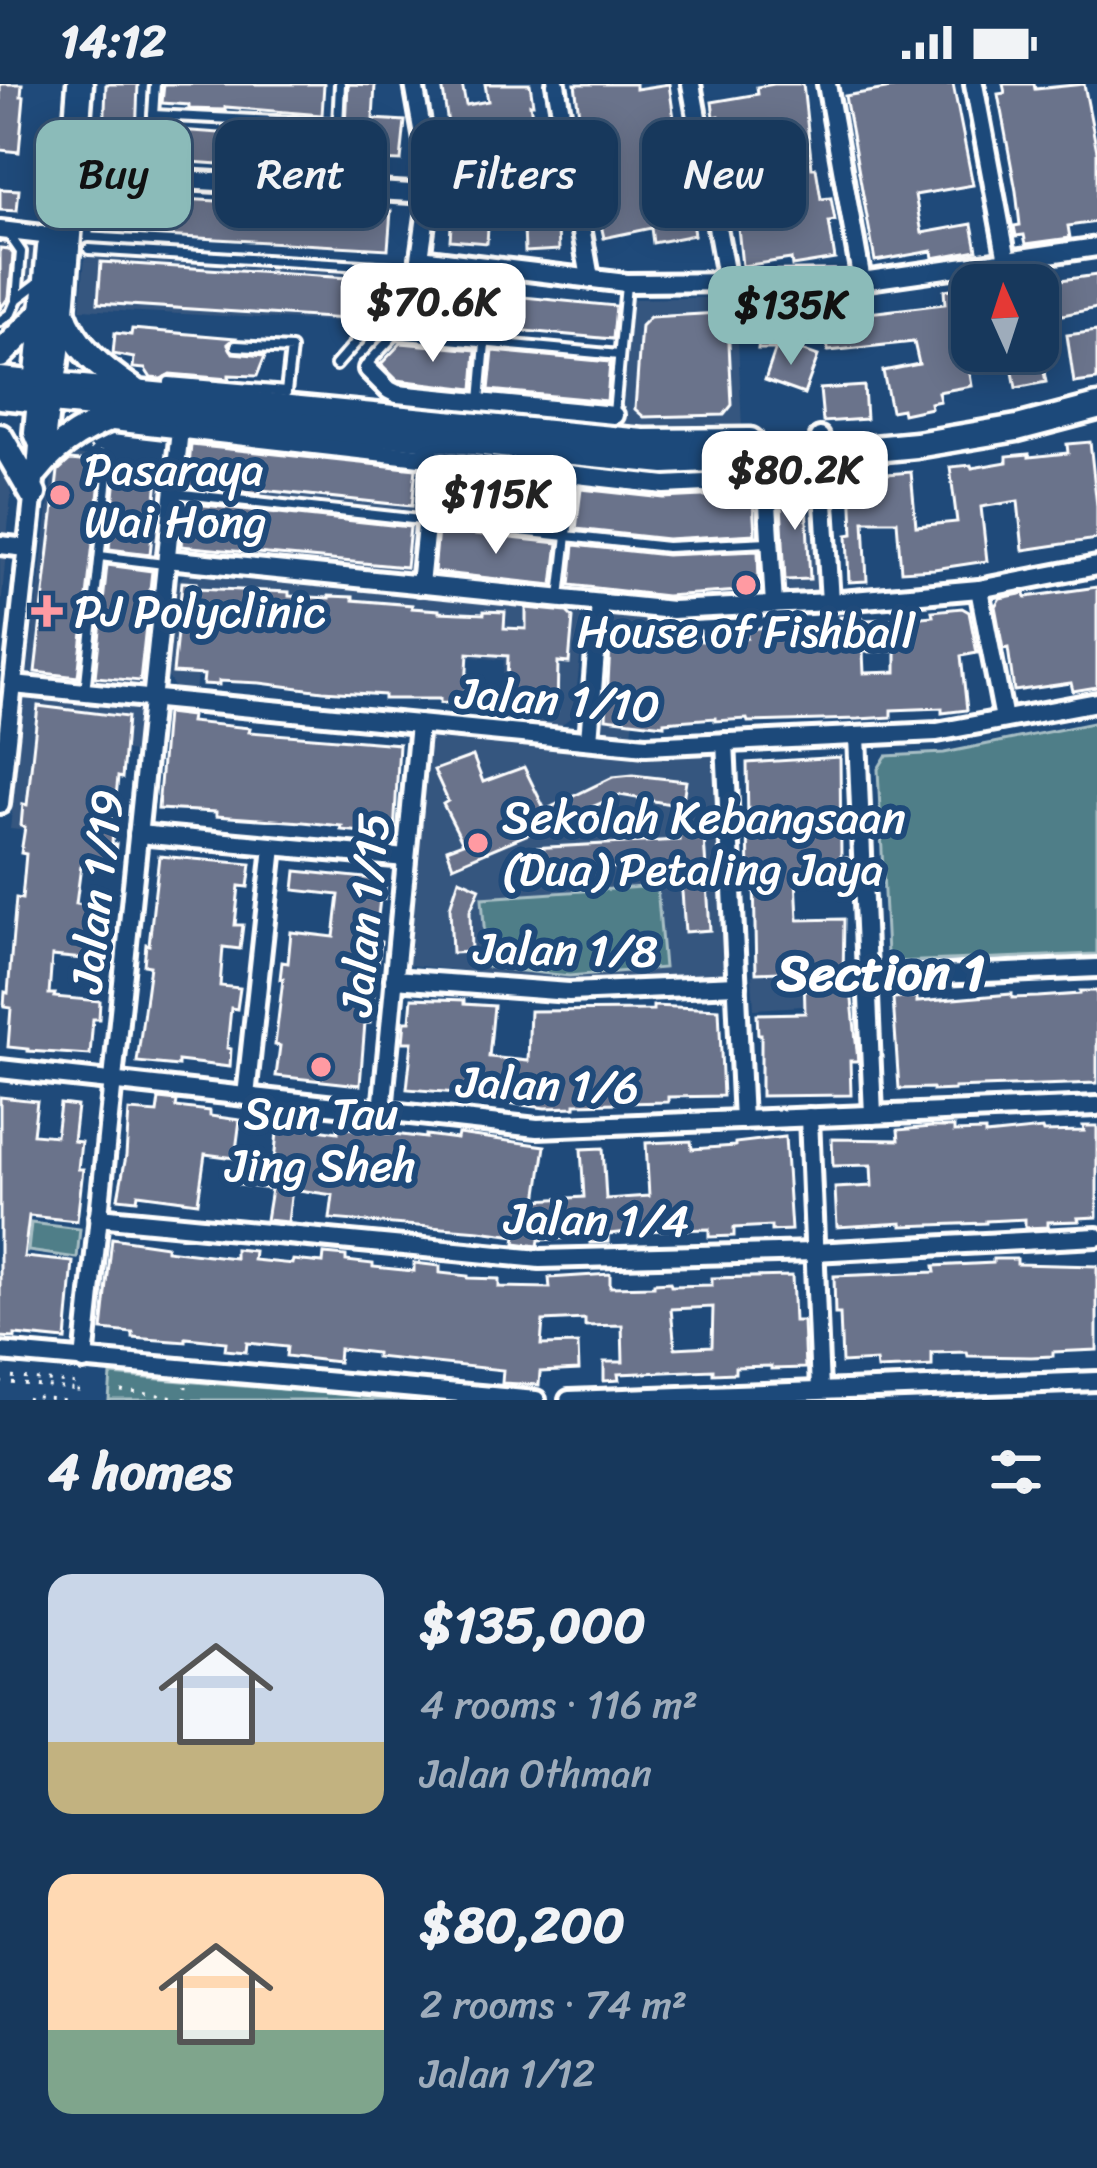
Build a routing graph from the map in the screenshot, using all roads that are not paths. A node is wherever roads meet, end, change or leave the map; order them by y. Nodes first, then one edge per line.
1 (65, 84) edge
2 (80, 84) edge
3 (154, 84) edge
4 (340, 84) edge
5 (414, 84) edge
6 (556, 84) edge
7 (691, 84) edge
8 (827, 84) edge
9 (974, 84) edge
10 (153, 115) junction
11 (153, 120) edge
12 (256, 120) edge
13 (338, 120) edge
14 (420, 120) edge
15 (422, 228) edge
16 (3, 231) edge
17 (51, 236) junction
18 (1097, 247) edge
19 (89, 249) dead end
20 (1007, 260) junction
21 (415, 263) junction
22 (47, 275) junction
23 (590, 278) junction
24 (862, 280) junction
25 (728, 282) junction
26 (626, 283) junction
27 (17, 299) junction
28 (53, 311) junction
29 (0, 321) edge
30 (485, 343) junction
31 (236, 346) dead end
32 (0, 355) edge
33 (620, 356) junction
34 (336, 365) dead end
35 (368, 369) joint
36 (0, 380) edge
37 (44, 392) junction
38 (0, 396) edge
39 (286, 399) junction
40 (135, 400) junction
41 (480, 402) junction
42 (1097, 407) edge
43 (614, 415) joint
44 (419, 417) junction
45 (103, 421) junction
46 (581, 423) junction
47 (180, 429) junction
48 (0, 437) edge
49 (820, 446) junction
50 (433, 457) junction
51 (769, 457) junction
52 (109, 466) dead end
53 (35, 470) junction
54 (574, 473) junction
55 (174, 494) junction
56 (426, 520) junction
57 (567, 534) junction
58 (770, 542) junction
59 (0, 545) edge
60 (27, 548) junction
61 (100, 556) junction
62 (166, 562) junction
63 (1097, 566) edge
64 (420, 585) junction
65 (980, 589) junction
66 (560, 599) junction
67 (830, 602) junction
68 (600, 603) junction
69 (774, 605) junction
70 (13, 685) junction
71 (85, 692) junction
72 (152, 698) junction
73 (1097, 702) edge
74 (1004, 719) junction
75 (419, 724) junction
76 (857, 736) junction
77 (589, 740) junction
78 (725, 742) junction
79 (0, 804) edge
80 (138, 834) junction
81 (273, 847) junction
82 (406, 858) junction
83 (1097, 968) edge
84 (869, 978) junction
85 (394, 979) junction
86 (736, 985) junction
87 (0, 1069) edge
88 (112, 1081) junction
89 (246, 1096) junction
90 (1097, 1106) edge
91 (382, 1112) junction
92 (872, 1115) junction
93 (809, 1117) junction
94 (743, 1120) junction
95 (98, 1217) junction
96 (1097, 1238) edge
97 (814, 1252) junction
98 (0, 1352) edge
99 (84, 1360) junction
100 (1097, 1381) edge
101 (820, 1390) junction
102 (536, 1400) edge
103 (569, 1400) edge

1 - 17 main road
2 - 28 main road
3 - 10 lane
4 - 13 lane
5 - 14 street
6 - 23 street
7 - 25 street
8 - 24 street
9 - 20 street
10 - 11 lane
10 - 12 lane
15 - 21 street
16 - 17 street
16 - 27 lane
17 - 22 main road
18 - 20 street
19 - 21 lane
20 - 24 street
21 - 23 street
21 - 34 lane
22 - 27 lane
22 - 28 main road
23 - 26 street
24 - 25 street
25 - 26 street
26 - 33 lane
27 - 29 lane
28 - 32 main road
28 - 37 main road
28 - 40 main road
30 - 33 lane
30 - 35 lane
30 - 41 lane
31 - 39 lane
33 - 43 lane
35 - 44 street
36 - 37 main road
37 - 38 main road
37 - 40 main road
37 - 53 street
39 - 40 main road
39 - 44 main road
40 - 44 main road
40 - 45 main road
41 - 44 street
41 - 46 street
42 - 49 main road
43 - 46 street
44 - 46 main road
44 - 50 street
44 - 51 main road
45 - 47 street
45 - 53 main road
46 - 49 main road
47 - 50 street
47 - 55 street, Jalan 1/19
48 - 53 main road
49 - 51 main road
49 - 67 street
50 - 54 street
50 - 56 street
51 - 54 street
51 - 58 street
52 - 61 lane
53 - 60 street
54 - 57 lane
55 - 56 lane
55 - 62 street, Jalan 1/19
56 - 57 lane
56 - 64 street
57 - 58 lane
57 - 66 lane
58 - 69 street
59 - 60 street
60 - 70 street
61 - 62 lane
61 - 71 lane
62 - 64 street
62 - 72 street, Jalan 1/19
63 - 65 street
64 - 66 street
65 - 67 street
65 - 74 street
66 - 68 street
67 - 69 street
68 - 69 street
68 - 77 street
70 - 71 street, Jalan 1/10
70 - 79 street
71 - 72 street, Jalan 1/10
72 - 75 street, Jalan 1/10
72 - 80 street, Jalan 1/19
73 - 74 street, Jalan 1/10
74 - 76 street, Jalan 1/10
75 - 77 street, Jalan 1/10
75 - 82 street, Jalan 1/15
76 - 78 street, Jalan 1/10
76 - 84 street
77 - 78 street, Jalan 1/10
78 - 86 street
80 - 81 street
80 - 88 street, Jalan 1/19
81 - 82 street
81 - 89 street
82 - 85 street, Jalan 1/15
83 - 84 street
84 - 92 street
85 - 86 street, Jalan 1/8
85 - 91 street, Jalan 1/15
86 - 94 street
87 - 88 street, Jalan 1/6
88 - 89 street, Jalan 1/6
88 - 95 street, Jalan 1/19
89 - 91 street, Jalan 1/6
90 - 92 street, Jalan 1/6
91 - 94 street, Jalan 1/6
92 - 93 street, Jalan 1/6
93 - 94 street, Jalan 1/6
93 - 97 street
95 - 97 street, Jalan 1/4
95 - 99 street, Jalan 1/19
96 - 97 street, Jalan 1/4
97 - 101 street
98 - 99 street
99 - 102 street
100 - 101 street
101 - 103 street

